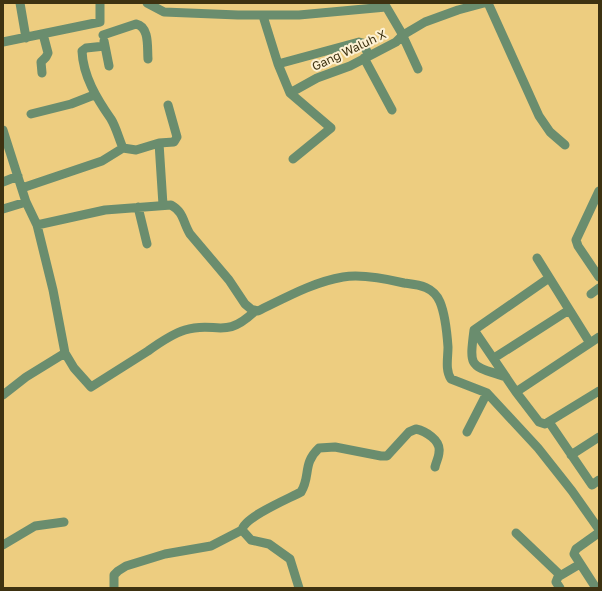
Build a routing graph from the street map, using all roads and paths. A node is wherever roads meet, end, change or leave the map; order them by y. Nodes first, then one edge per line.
1 (20, 3) edge
2 (100, 3) edge
3 (147, 3) edge
4 (484, 3) edge
5 (488, 3) edge
6 (385, 5) edge
7 (263, 16) junction
8 (100, 22) junction
9 (43, 34) junction
10 (103, 35) junction
11 (403, 35) junction
12 (26, 38) junction
13 (3, 42) edge
14 (105, 46) junction
15 (366, 57) junction
16 (148, 59) dead end
17 (278, 64) junction
18 (109, 66) dead end
19 (418, 69) dead end
20 (42, 73) dead end
21 (290, 93) junction
22 (94, 95) junction
23 (168, 105) dead end
24 (392, 110) dead end
25 (31, 114) dead end
26 (3, 130) edge
27 (160, 144) junction
28 (565, 146) dead end
29 (123, 148) junction
30 (293, 159) dead end
31 (18, 176) junction
32 (3, 182) edge
33 (22, 188) junction
34 (599, 191) edge
35 (26, 202) junction
36 (162, 204) junction
37 (138, 207) junction
38 (3, 209) edge
39 (36, 225) junction
40 (148, 244) dead end
41 (537, 258) dead end
42 (599, 277) edge
43 (549, 278) junction
44 (599, 288) edge
45 (591, 294) dead end
46 (569, 310) junction
47 (255, 311) junction
48 (474, 330) junction
49 (599, 337) edge
50 (590, 343) junction
51 (65, 353) junction
52 (494, 358) junction
53 (506, 377) junction
54 (599, 391) edge
55 (516, 392) junction
56 (486, 393) junction
57 (3, 395) edge
58 (549, 422) junction
59 (467, 432) dead end
60 (599, 437) edge
61 (571, 455) junction
62 (435, 467) dead end
63 (599, 480) edge
64 (64, 522) dead end
65 (242, 530) junction
66 (598, 531) edge
67 (516, 533) dead end
68 (3, 544) edge
69 (580, 564) junction
70 (560, 575) junction
71 (114, 588) edge
72 (299, 588) edge
73 (560, 588) edge
74 (596, 588) edge

1 - 12 street
2 - 8 street
3 - 7 street
4 - 11 street, Gang Waluh X
5 - 28 street
6 - 7 street
6 - 11 street
7 - 17 street
8 - 9 street
8 - 10 street
9 - 12 street
9 - 20 street
10 - 14 street
10 - 16 street
11 - 15 street, Gang Waluh X
11 - 19 street
12 - 13 street
14 - 18 street
14 - 22 street
15 - 17 street
15 - 21 street, Gang Waluh X
15 - 24 street
17 - 21 street
21 - 30 street
22 - 25 street
22 - 29 street
23 - 27 street
26 - 31 street
27 - 29 street
27 - 36 street
29 - 33 street
31 - 32 street
31 - 33 street
33 - 35 street
34 - 42 street
35 - 38 street
35 - 39 street
36 - 37 street
36 - 47 street
37 - 39 street
37 - 40 street
39 - 51 street
41 - 43 street
43 - 46 street
43 - 48 street
44 - 45 street
46 - 50 street
46 - 52 street
47 - 51 street
47 - 56 street
48 - 52 street
48 - 53 street
49 - 50 street
50 - 55 street
51 - 57 street
52 - 53 street
53 - 55 street
54 - 58 street
55 - 58 street
56 - 59 street
56 - 66 street
58 - 61 street
60 - 61 street
61 - 63 street
62 - 65 street
64 - 68 street
65 - 71 street
65 - 72 street
66 - 69 street
67 - 70 street
69 - 70 street
69 - 74 street
70 - 73 street

